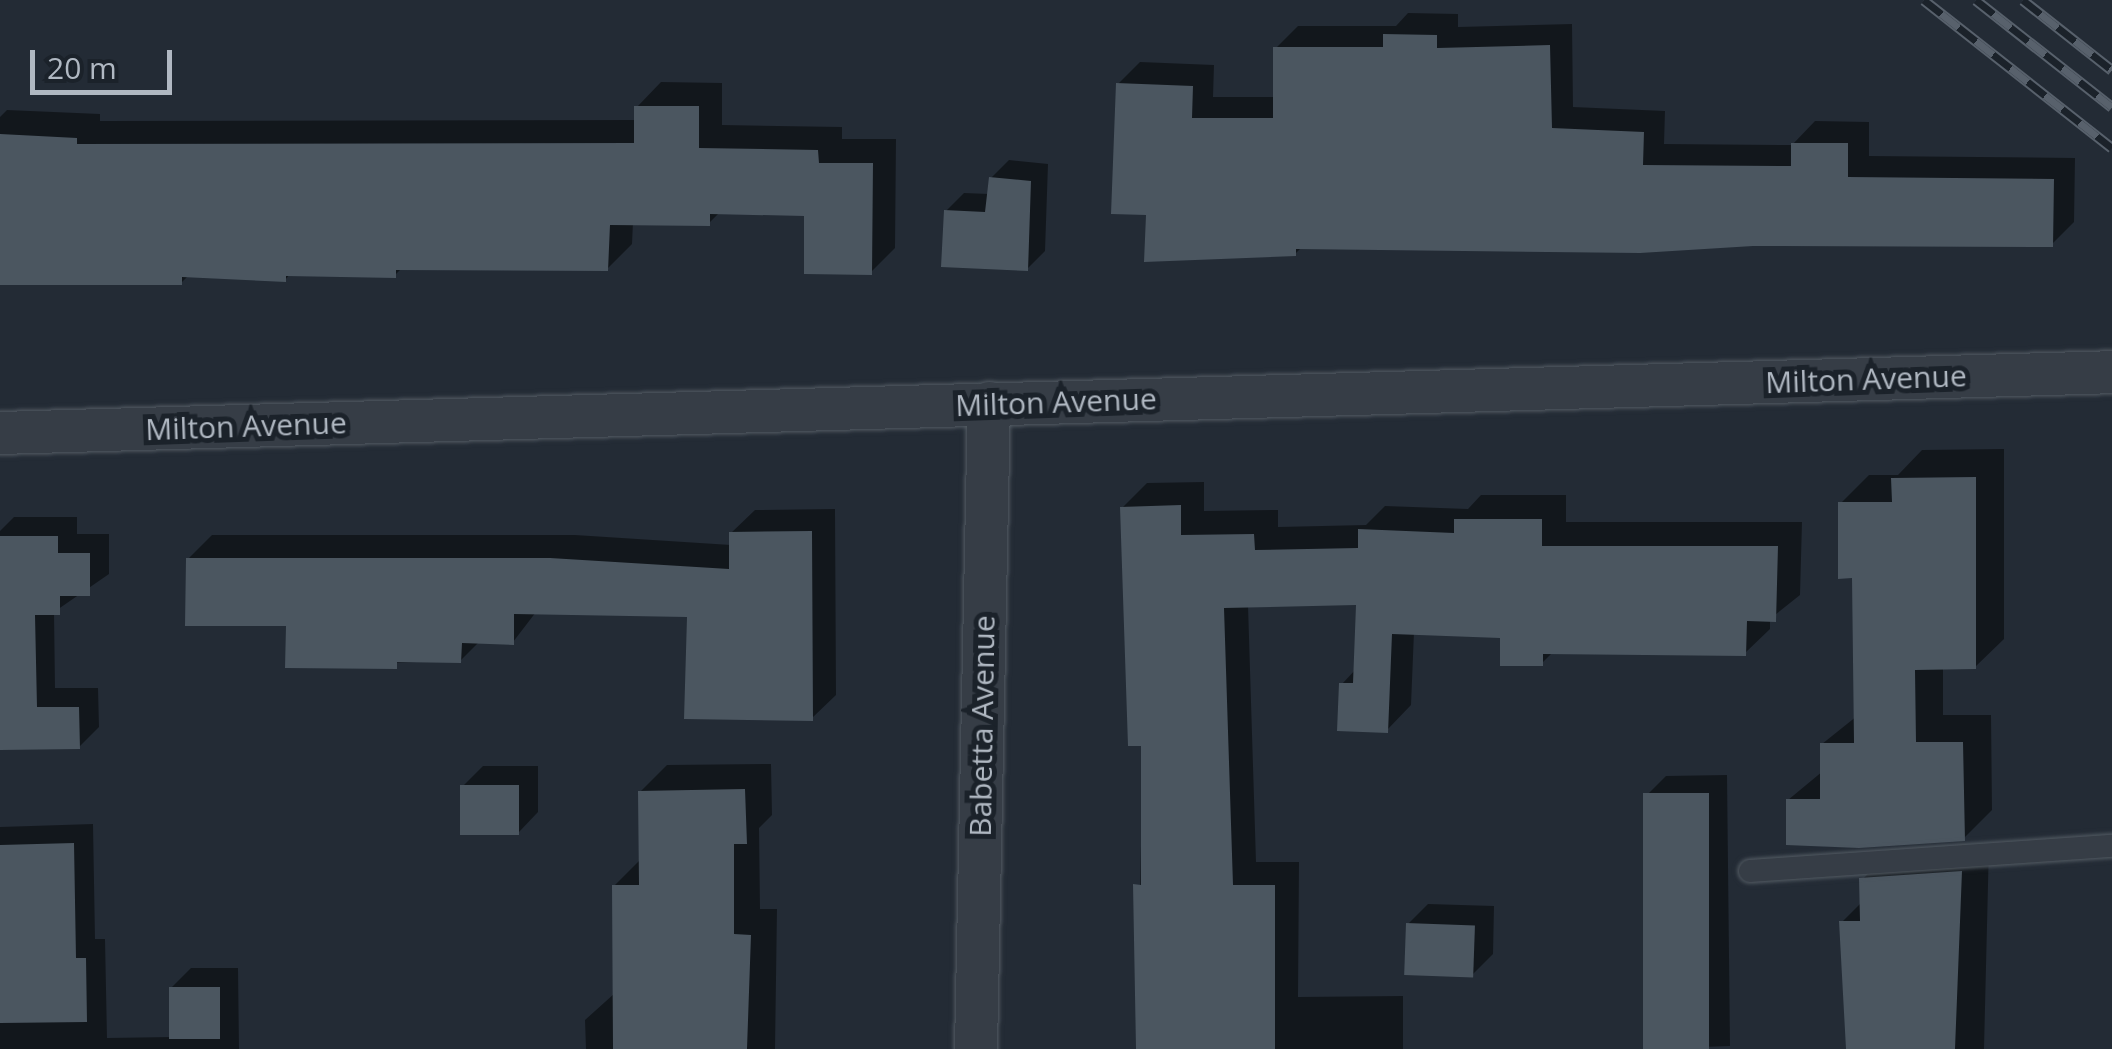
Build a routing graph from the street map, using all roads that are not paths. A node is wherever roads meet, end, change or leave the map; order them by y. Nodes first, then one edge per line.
1 (2112, 372) edge
2 (989, 404) junction
3 (0, 434) edge
4 (2112, 846) edge
5 (1750, 871) dead end
6 (976, 1049) edge

1 - 2 street, Milton Avenue
2 - 3 street, Milton Avenue
2 - 6 street, Babetta Avenue
4 - 5 lane

